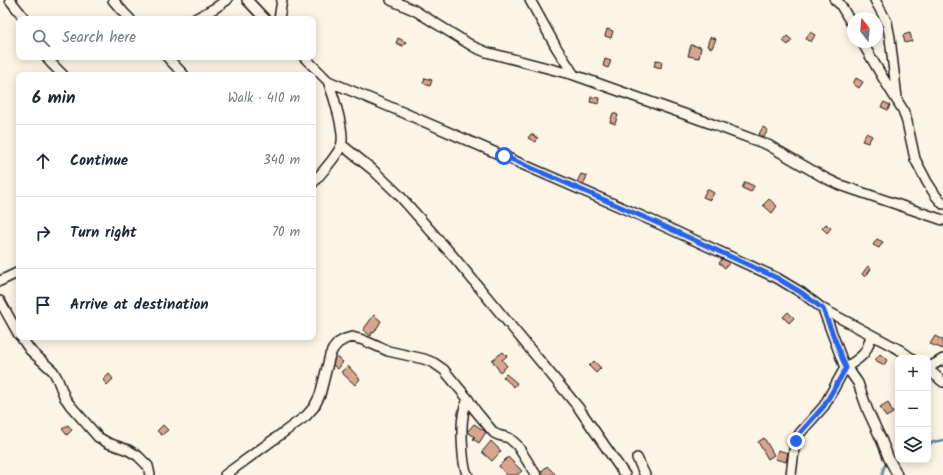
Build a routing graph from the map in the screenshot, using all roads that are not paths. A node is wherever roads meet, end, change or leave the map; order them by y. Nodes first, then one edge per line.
1 (10, 0) edge
2 (113, 0) edge
3 (227, 0) edge
4 (248, 0) edge
5 (282, 0) edge
6 (391, 0) edge
7 (530, 0) edge
8 (835, 0) edge
9 (875, 0) edge
10 (23, 16) edge
11 (127, 16) edge
12 (200, 16) edge
13 (262, 16) edge
14 (279, 16) edge
15 (847, 16) edge
16 (866, 48) edge
17 (49, 60) edge
18 (171, 60) edge
19 (307, 60) edge
20 (60, 72) edge
21 (181, 72) edge
22 (574, 75) junction
23 (328, 81) junction
24 (897, 99) junction
25 (342, 145) junction
26 (316, 179) edge
27 (943, 204) edge
28 (943, 220) edge
29 (16, 273) edge
30 (0, 281) edge
31 (0, 302) edge
32 (823, 309) junction
33 (16, 329) edge
34 (871, 335) junction
35 (23, 340) edge
36 (908, 355) edge
37 (943, 359) edge
38 (931, 366) edge
39 (846, 368) junction
40 (931, 371) edge
41 (943, 382) edge
42 (468, 399) junction
43 (637, 458) dead end
44 (467, 474) edge
45 (150, 475) edge
46 (225, 475) edge
47 (536, 475) edge
48 (625, 475) edge
49 (645, 475) edge
50 (791, 475) edge
51 (896, 475) edge

1 - 10 street
2 - 11 street
3 - 12 street
4 - 13 street
5 - 14 street
6 - 22 street
7 - 22 street
8 - 15 street
9 - 24 street
16 - 24 street
17 - 20 street
18 - 21 street
19 - 23 street
22 - 28 street
23 - 25 street
23 - 32 street
24 - 27 street
25 - 26 street
25 - 48 street
29 - 30 street
31 - 33 street
32 - 34 street
32 - 39 street
34 - 36 street
34 - 39 street
35 - 45 street
37 - 38 street
39 - 50 street
39 - 51 street
40 - 41 street
42 - 44 street
42 - 46 street
42 - 47 street
43 - 49 street

